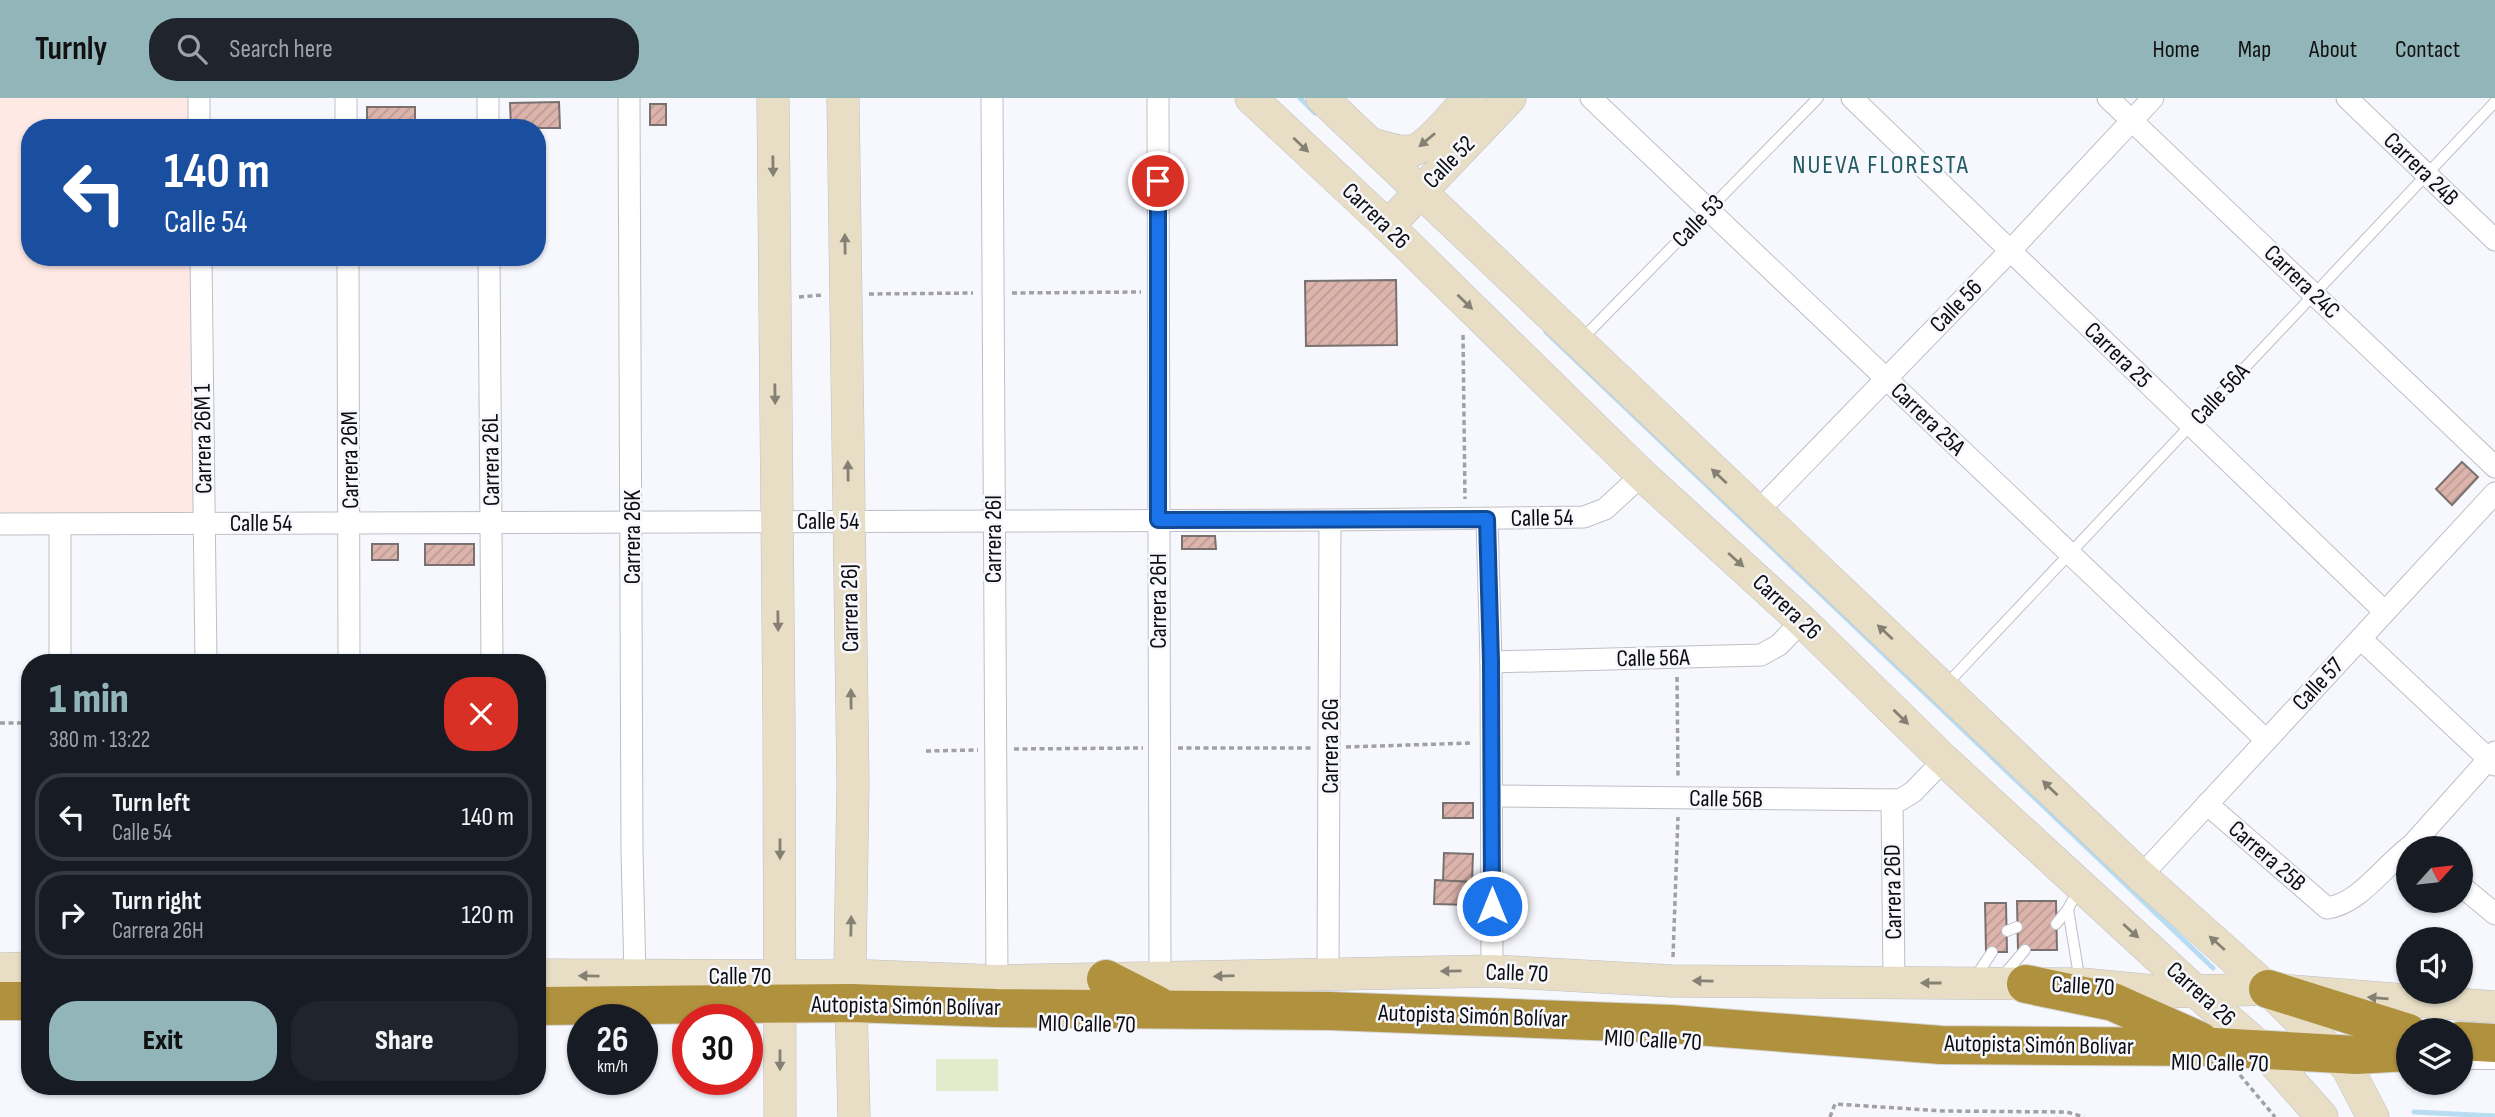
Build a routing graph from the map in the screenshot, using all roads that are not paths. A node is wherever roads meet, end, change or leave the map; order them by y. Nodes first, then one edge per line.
1 (198, 98) edge
2 (346, 98) edge
3 (488, 98) edge
4 (629, 98) edge
5 (772, 98) edge
6 (843, 98) edge
7 (992, 98) edge
8 (1158, 98) edge
9 (1251, 98) edge
10 (1322, 98) edge
11 (1468, 98) edge
12 (1510, 98) edge
13 (1591, 98) edge
14 (1818, 98) edge
15 (1852, 98) edge
16 (2108, 98) edge
17 (2153, 98) edge
18 (2347, 98) edge
19 (2495, 102) edge
20 (199, 119) edge
21 (346, 119) edge
22 (488, 119) edge
23 (2131, 120) junction
24 (1372, 144) junction
25 (2427, 175) junction
26 (1421, 191) junction
27 (1709, 210) junction
28 (1388, 226) junction
29 (2495, 240) edge
30 (2010, 251) junction
31 (201, 266) edge
32 (348, 266) edge
33 (489, 266) edge
34 (2314, 294) junction
35 (1578, 343) junction
36 (1886, 379) junction
37 (2191, 425) junction
38 (2495, 467) edge
39 (1642, 475) junction
40 (2495, 493) edge
41 (1757, 512) junction
42 (1476, 519) junction
43 (993, 520) junction
44 (1158, 520) junction
45 (1330, 520) junction
46 (776, 521) junction
47 (849, 521) junction
48 (350, 522) junction
49 (492, 522) junction
50 (632, 522) junction
51 (204, 523) junction
52 (0, 524) edge
53 (60, 524) junction
54 (2070, 554) junction
55 (2385, 612) junction
56 (1802, 621) junction
57 (2361, 639) junction
58 (61, 654) edge
59 (206, 654) edge
60 (349, 654) edge
61 (492, 654) edge
62 (1491, 662) junction
63 (1944, 687) junction
64 (2266, 740) junction
65 (2493, 759) edge
66 (1944, 760) junction
67 (1492, 796) junction
68 (1892, 800) junction
69 (2207, 804) junction
70 (2424, 836) edge
71 (2396, 856) edge
72 (2141, 876) junction
73 (2473, 896) edge
74 (2074, 897) junction
75 (2495, 914) edge
76 (2056, 924) dead end
77 (1992, 952) dead end
78 (1492, 971) junction
79 (1328, 972) junction
80 (546, 975) edge
81 (2005, 975) junction
82 (635, 976) junction
83 (1106, 979) joint
84 (1052, 980) joint
85 (1894, 983) junction
86 (2081, 984) junction
87 (2268, 989) junction
88 (2194, 990) junction
89 (997, 994) junction
90 (1163, 994) junction
91 (777, 1005) junction
92 (546, 1006) edge
93 (851, 1006) junction
94 (2495, 1007) edge
95 (2396, 1029) edge
96 (2473, 1042) edge
97 (2495, 1045) edge
98 (2473, 1048) edge
99 (2396, 1053) edge
100 (2257, 1060) junction
101 (2342, 1063) junction
102 (2495, 1063) edge
103 (2473, 1064) edge
104 (780, 1117) edge
105 (854, 1117) edge
106 (2322, 1117) edge
107 (2372, 1117) edge

1 - 20 street
2 - 21 street
3 - 22 street
4 - 50 street, Carrera 26K
5 -> 46 street
47 -> 6 street, Carrera 26J
7 - 43 street, Carrera 26I
8 - 44 street, Carrera 26H
9 -> 28 street, Carrera 26
10 - 24 street, Carrera 26
11 -> 24 street, Calle 52
12 - 26 street, Calle 52
13 - 27 street, Carrera 25A
14 - 27 lane, Calle 53
15 - 30 street, Carrera 25
16 - 23 street, Carrera 24C
17 - 23 street, Calle 56
18 - 25 street, Carrera 24B
19 - 25 lane, Calle 56A
23 - 30 street, Calle 56
23 - 34 street, Carrera 24C
24 - 26 street, Carrera 26
25 - 29 street, Carrera 24B
25 - 34 lane, Calle 56A
26 - 28 street, Calle 52
26 - 35 street, Carrera 26
27 - 35 lane, Calle 53
27 - 36 street, Carrera 25A
28 -> 39 street, Carrera 26
30 - 36 street, Calle 56
30 - 37 street, Carrera 25
31 - 51 street, Carrera 26M 1
32 - 48 street, Carrera 26M
33 - 49 street, Carrera 26L
34 - 37 lane, Calle 56A
34 - 38 street, Carrera 24C
41 -> 35 street, Carrera 26
36 - 41 street, Calle 56
36 - 54 street, Carrera 25A
37 - 54 lane, Calle 56A
37 - 55 street, Carrera 25
39 - 42 street, Calle 54
39 -> 56 street, Carrera 26
40 - 55 street, Calle 57
63 -> 41 street, Carrera 26
42 - 45 street, Calle 54
42 - 62 street
43 - 44 street, Calle 54
43 - 47 street, Calle 54
43 - 89 street, Carrera 26I
44 - 45 street, Calle 54
44 - 90 street, Carrera 26H
45 - 79 street, Carrera 26G
46 - 47 street, Calle 54
46 - 50 street, Calle 54
46 -> 91 street
93 -> 47 street, Carrera 26J
48 - 49 street, Calle 54
48 - 51 street, Calle 54
48 - 60 street, Carrera 26M
49 - 50 street, Calle 54
49 - 61 street, Carrera 26L
50 - 82 street, Carrera 26K
51 - 53 street, Calle 54
51 - 59 street, Carrera 26M 1
52 - 53 street, Calle 54
53 - 58 street
54 - 63 lane, Calle 56A
54 - 64 street, Carrera 25A
55 - 57 street, Calle 57
56 - 62 street, Calle 56A
56 -> 66 street, Carrera 26
57 - 64 street, Calle 57
57 - 65 street
62 - 67 street
72 -> 63 street, Carrera 26
64 - 69 street, Calle 57
65 - 70 street
66 - 68 street
66 - 74 street, Carrera 26
67 - 68 street, Calle 56B
67 - 78 street
68 - 85 street, Carrera 26D
69 - 71 street, Carrera 25B
69 - 72 street, Calle 57
87 -> 72 street, Carrera 26
73 - 75 street
74 - 76 lane
74 - 86 lane
74 -> 88 street, Carrera 26
77 - 81 lane
78 -> 79 street, Calle 70
85 -> 78 street, Calle 70
79 -> 90 street, Calle 70
82 -> 80 street, Calle 70
81 -> 85 street, Calle 70
81 - 86 street, Calle 70
81 - 100 highway
82 - 91 street, Calle 70
83 - 84 street
83 - 90 highway
84 - 89 highway
86 - 88 street, Calle 70
87 - 88 street, Calle 70
94 -> 87 street, Calle 70
87 - 95 highway
87 - 101 street, Carrera 26
88 - 100 street, Carrera 26
89 - 90 highway, Autopista Simón Bolívar
89 - 93 highway, Autopista Simón Bolívar
90 - 100 highway, Autopista Simón Bolívar
91 - 92 highway, Autopista Simón Bolívar
91 - 93 highway, Autopista Simón Bolívar
91 -> 104 street
93 - 105 street, Carrera 26J
96 - 97 highway
97 - 98 highway
99 - 101 highway, Autopista Simón Bolívar
100 - 101 highway, Autopista Simón Bolívar
100 - 106 street, Carrera 26
101 - 107 street, Carrera 26
102 - 103 lane

